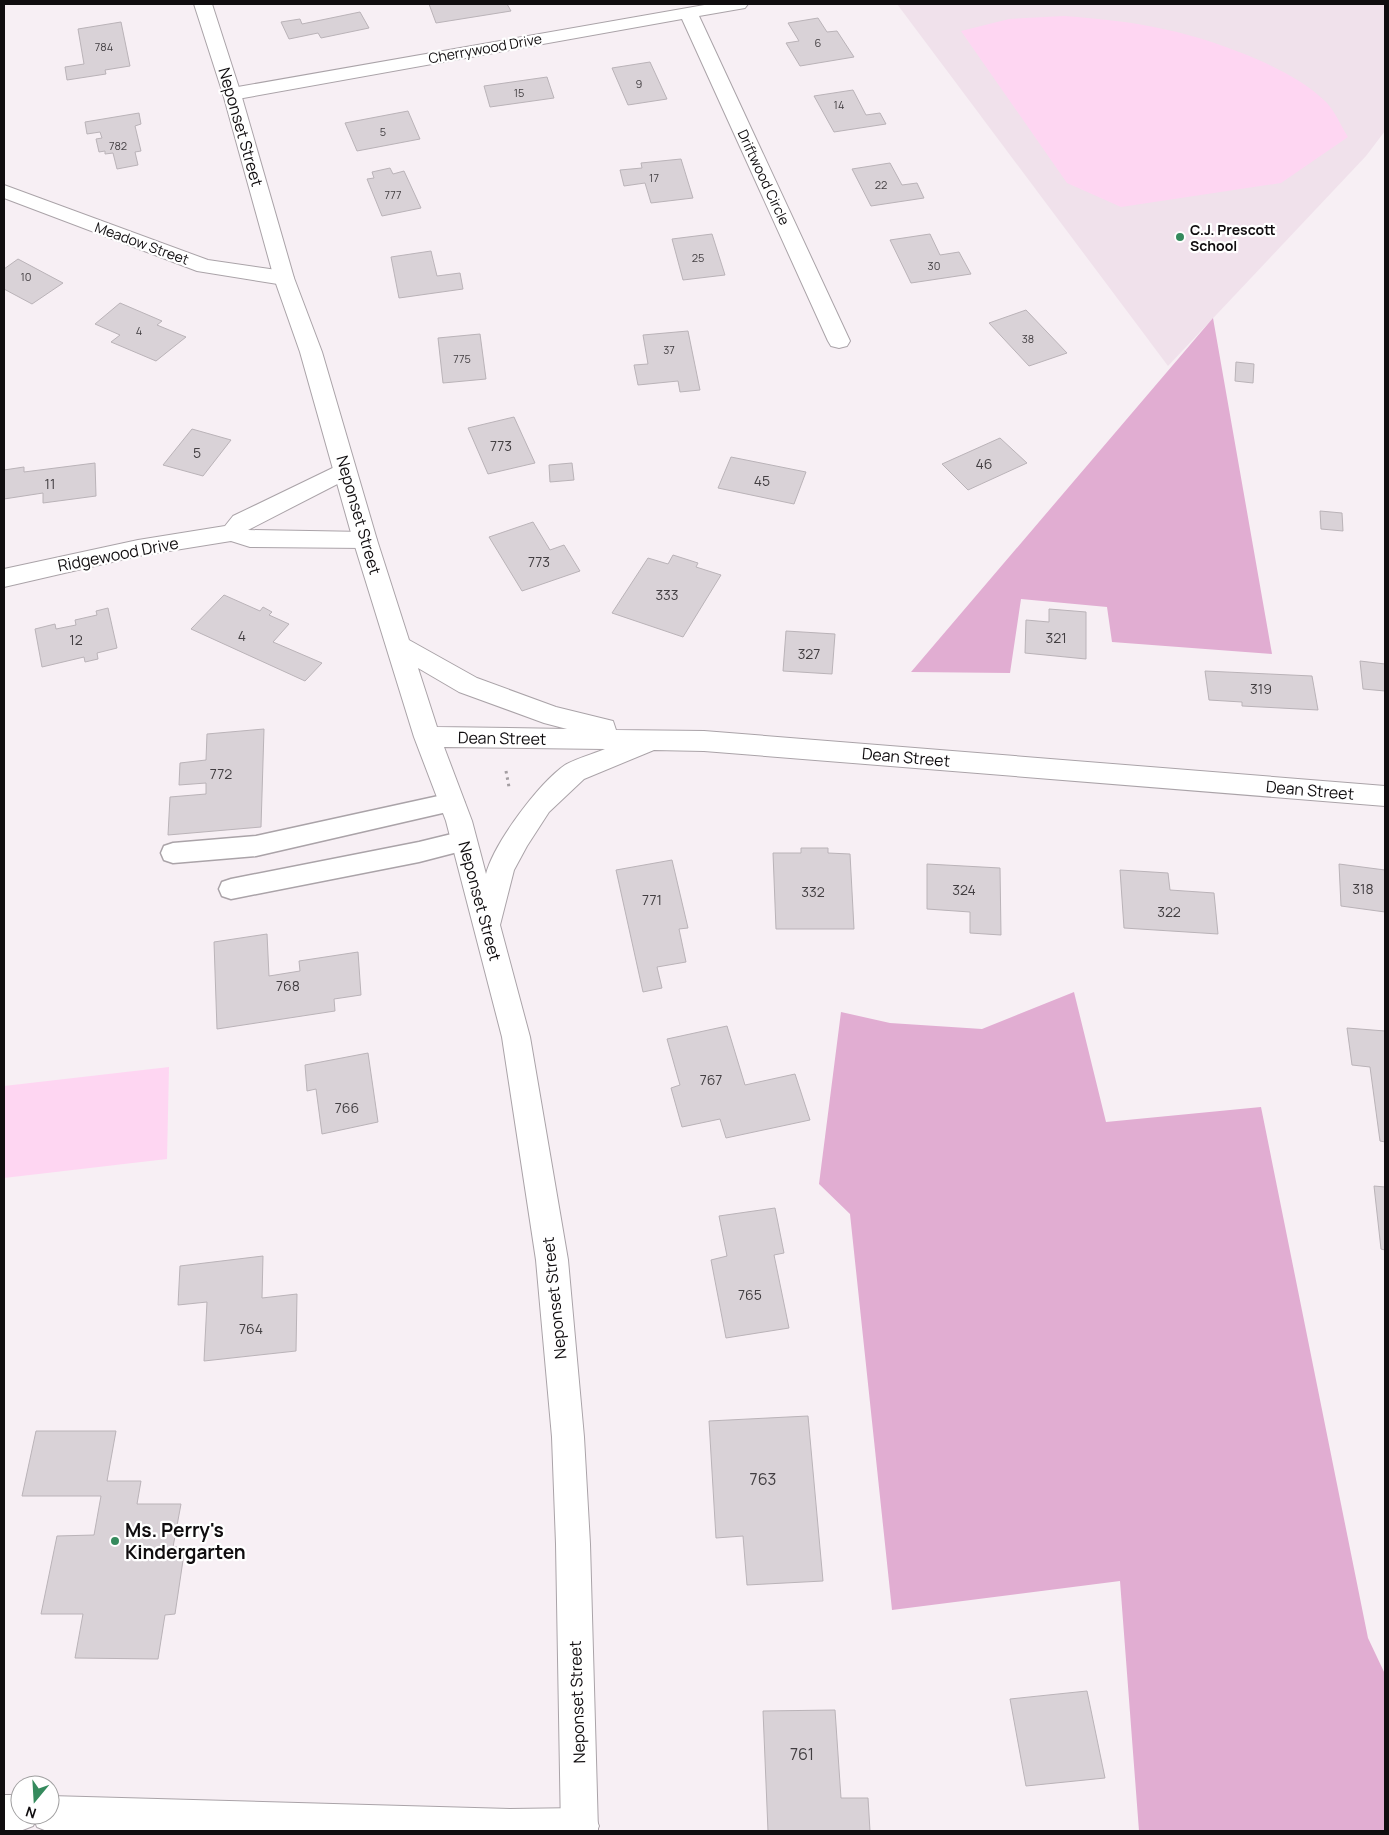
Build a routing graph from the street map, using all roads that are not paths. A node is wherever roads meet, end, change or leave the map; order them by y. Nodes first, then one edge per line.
1 (203, 4) edge
2 (739, 4) edge
3 (688, 12) junction
4 (232, 94) junction
5 (4, 191) edge
6 (284, 278) junction
7 (839, 341) dead end
8 (345, 470) junction
9 (232, 533) junction
10 (365, 540) junction
11 (4, 578) edge
12 (399, 646) junction
13 (427, 737) junction
14 (654, 740) junction
15 (1385, 796) edge
16 (452, 802) junction
17 (464, 842) junction
18 (173, 853) dead end
19 (231, 889) dead end
20 (487, 926) junction
21 (60, 1814) edge
22 (580, 1829) edge

1 - 4 main road, Neponset Street
2 - 3 main road, Cherrywood Drive
3 - 4 main road, Cherrywood Drive
3 - 7 main road, Driftwood Circle
4 - 6 main road, Neponset Street
5 - 6 main road, Meadow Street
6 - 8 main road, Neponset Street
8 - 9 main road
8 - 10 main road, Neponset Street
9 - 10 main road, Ridgewood Drive
9 - 11 main road, Ridgewood Drive
10 - 12 main road, Neponset Street
12 - 13 main road, Neponset Street
12 - 14 main road
13 - 14 main road, Dean Street
13 - 16 main road, Neponset Street
14 - 15 main road, Dean Street
14 - 20 main road
16 - 17 main road, Neponset Street
16 - 18 lane
17 - 19 lane
17 - 20 main road, Neponset Street
20 - 22 main road, Neponset Street
21 - 22 main road

